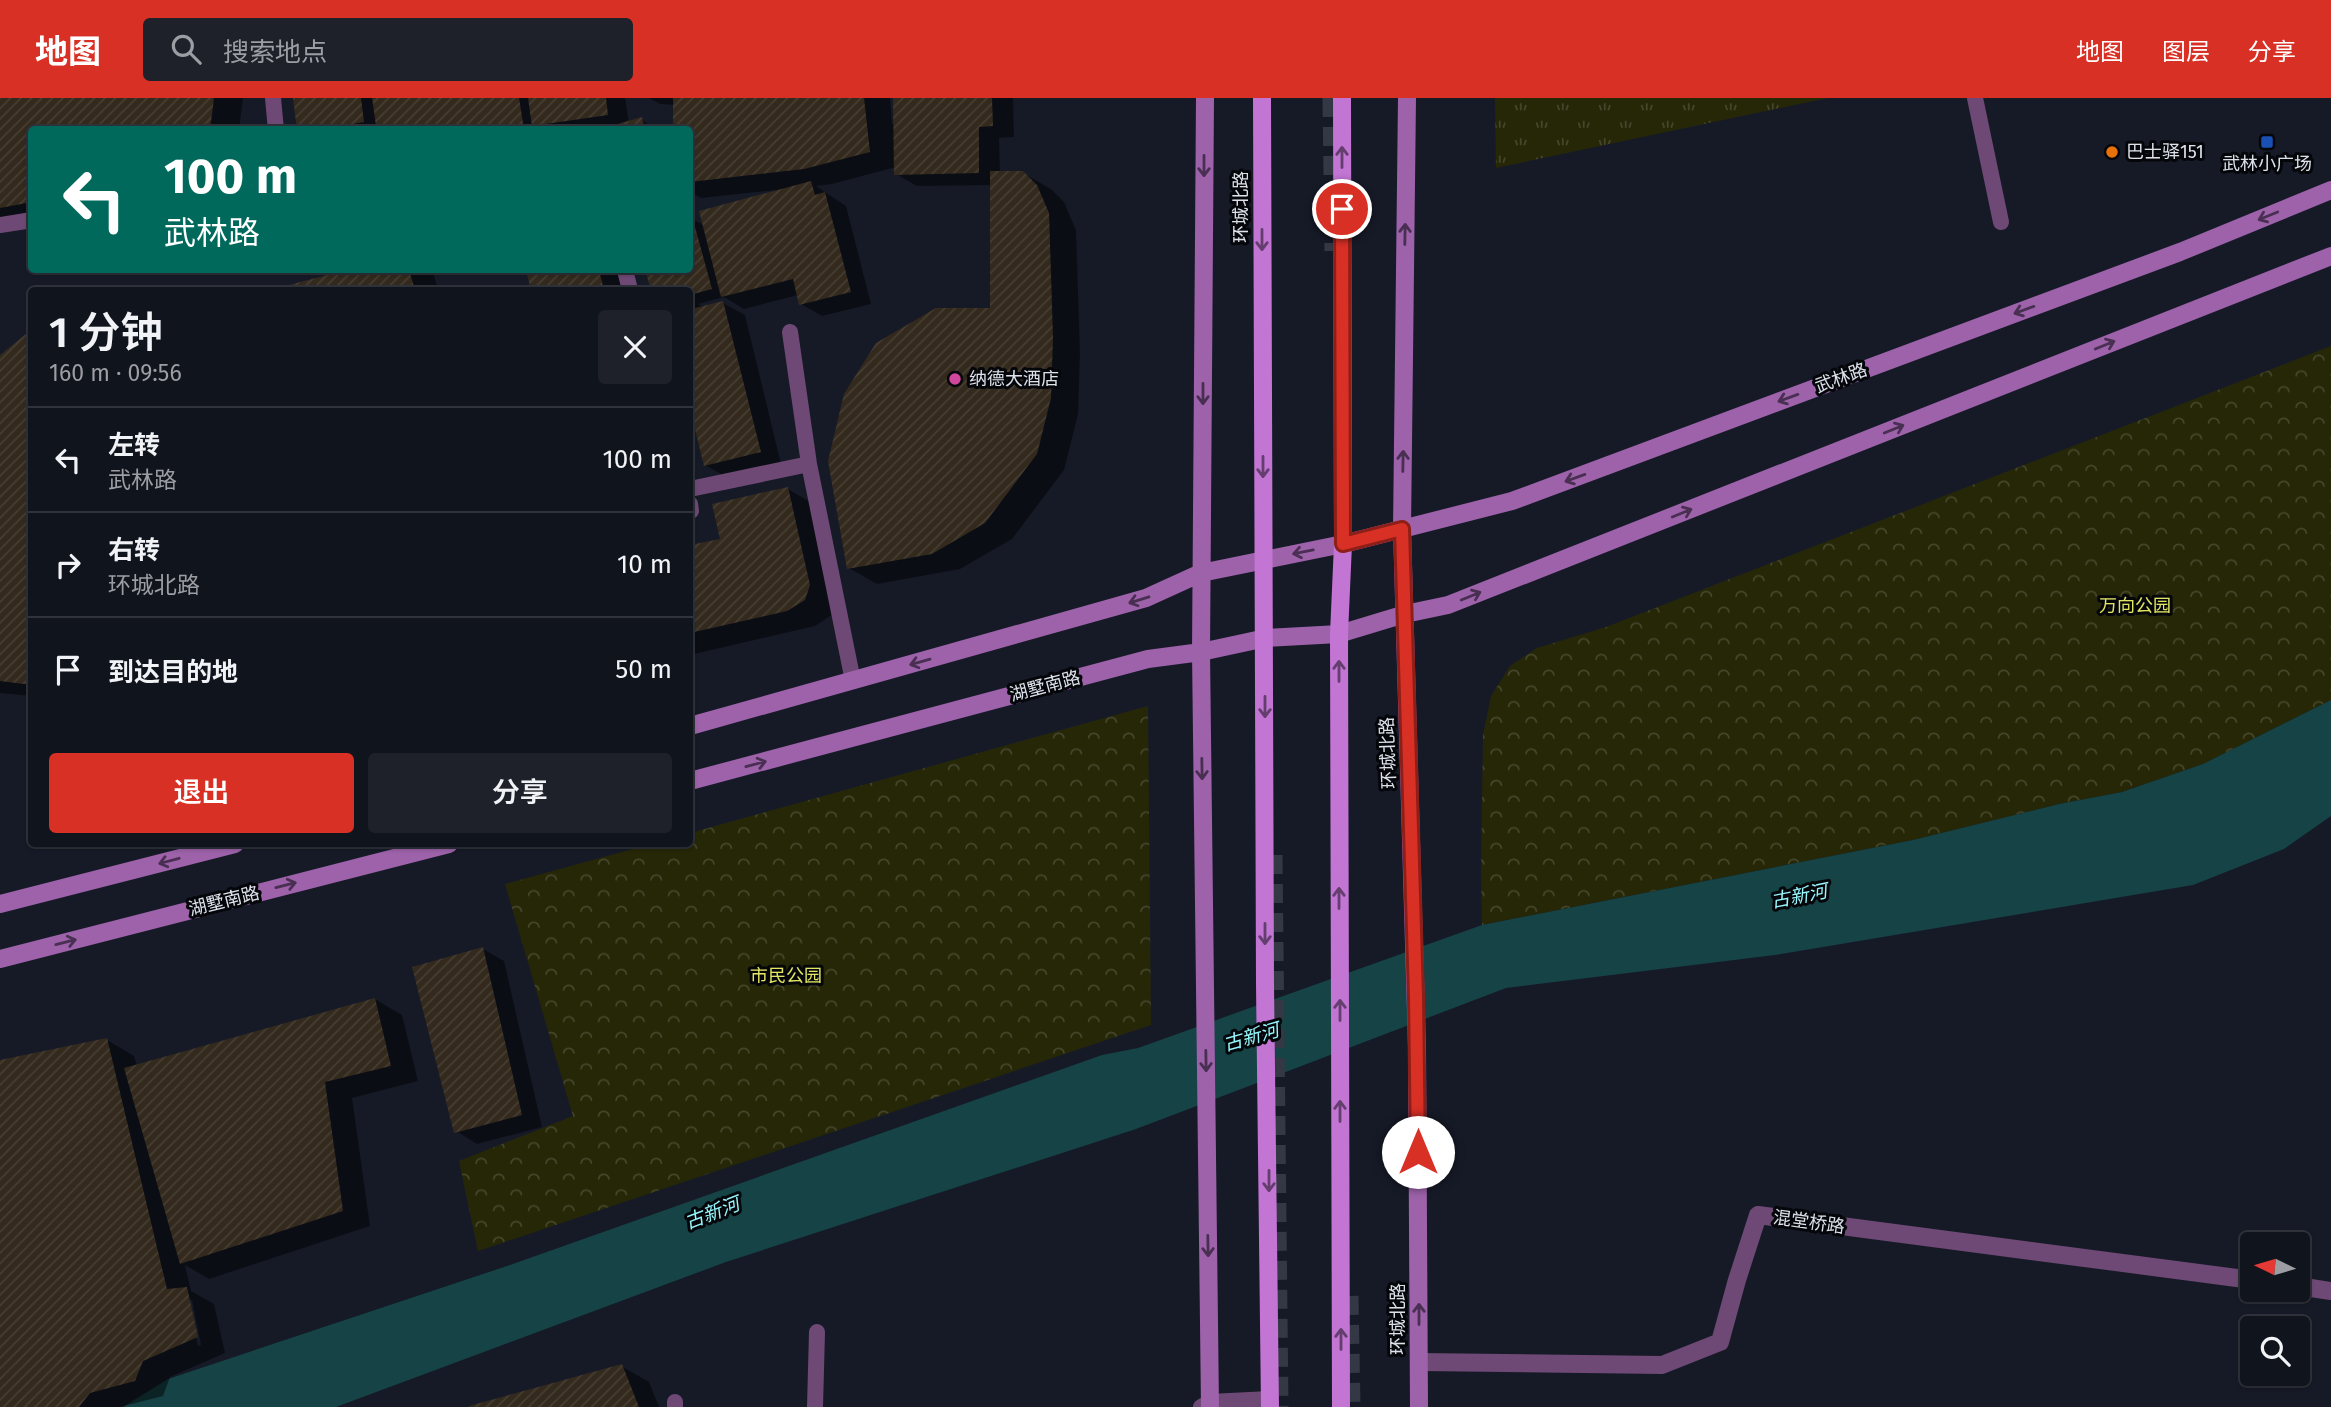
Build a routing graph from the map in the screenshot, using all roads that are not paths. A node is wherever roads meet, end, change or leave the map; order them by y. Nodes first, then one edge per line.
1 (274, 98) edge
2 (1205, 98) edge
3 (1262, 98) edge
4 (1342, 98) edge
5 (1406, 98) edge
6 (1975, 98) edge
7 (276, 126) edge
8 (2331, 190) edge
9 (28, 221) edge
10 (2001, 222) dead end
11 (0, 225) edge
12 (2331, 256) edge
13 (790, 332) dead end
14 (809, 464) junction
15 (693, 488) edge
16 (1402, 529) junction
17 (1343, 544) junction
18 (1263, 560) junction
19 (1201, 573) junction
20 (1405, 614) junction
21 (1339, 634) junction
22 (1266, 638) junction
23 (1201, 652) junction
24 (853, 681) junction
25 (693, 725) edge
26 (693, 780) edge
27 (222, 847) edge
28 (437, 847) edge
29 (0, 904) edge
30 (0, 959) edge
31 (2240, 1278) edge
32 (2310, 1288) edge
33 (2331, 1291) edge
34 (817, 1332) dead end
35 (1419, 1362) junction
36 (1270, 1403) edge
37 (1207, 1405) edge
38 (815, 1407) edge
39 (1342, 1407) edge
40 (1419, 1407) edge

1 - 7 lane
2 -> 19 main road, 环城北路
3 -> 18 main road, 环城北路
17 -> 4 main road
16 -> 5 main road, 环城北路
6 - 10 lane
8 -> 16 main road, 武林路
9 - 11 lane
20 -> 12 main road
13 - 14 lane
14 - 15 lane
14 - 24 lane
16 - 17 main road, 武林路
16 - 20 main road, 环城北路
17 -> 18 main road
17 - 21 main road
18 - 19 main road
18 - 22 main road, 环城北路
19 - 23 main road, 环城北路
19 -> 24 main road
20 - 21 main road, 湖墅南路
35 -> 20 main road, 环城北路
21 - 22 main road, 湖墅南路
39 -> 21 main road
22 - 23 main road, 湖墅南路
22 -> 36 main road, 环城北路
26 -> 23 main road, 湖墅南路
23 -> 37 main road, 环城北路
24 - 25 main road
27 -> 29 main road
30 -> 28 main road, 湖墅南路
31 - 35 street, 混堂桥路
32 - 33 street
34 - 38 lane
35 - 40 main road, 环城北路
36 - 37 lane

